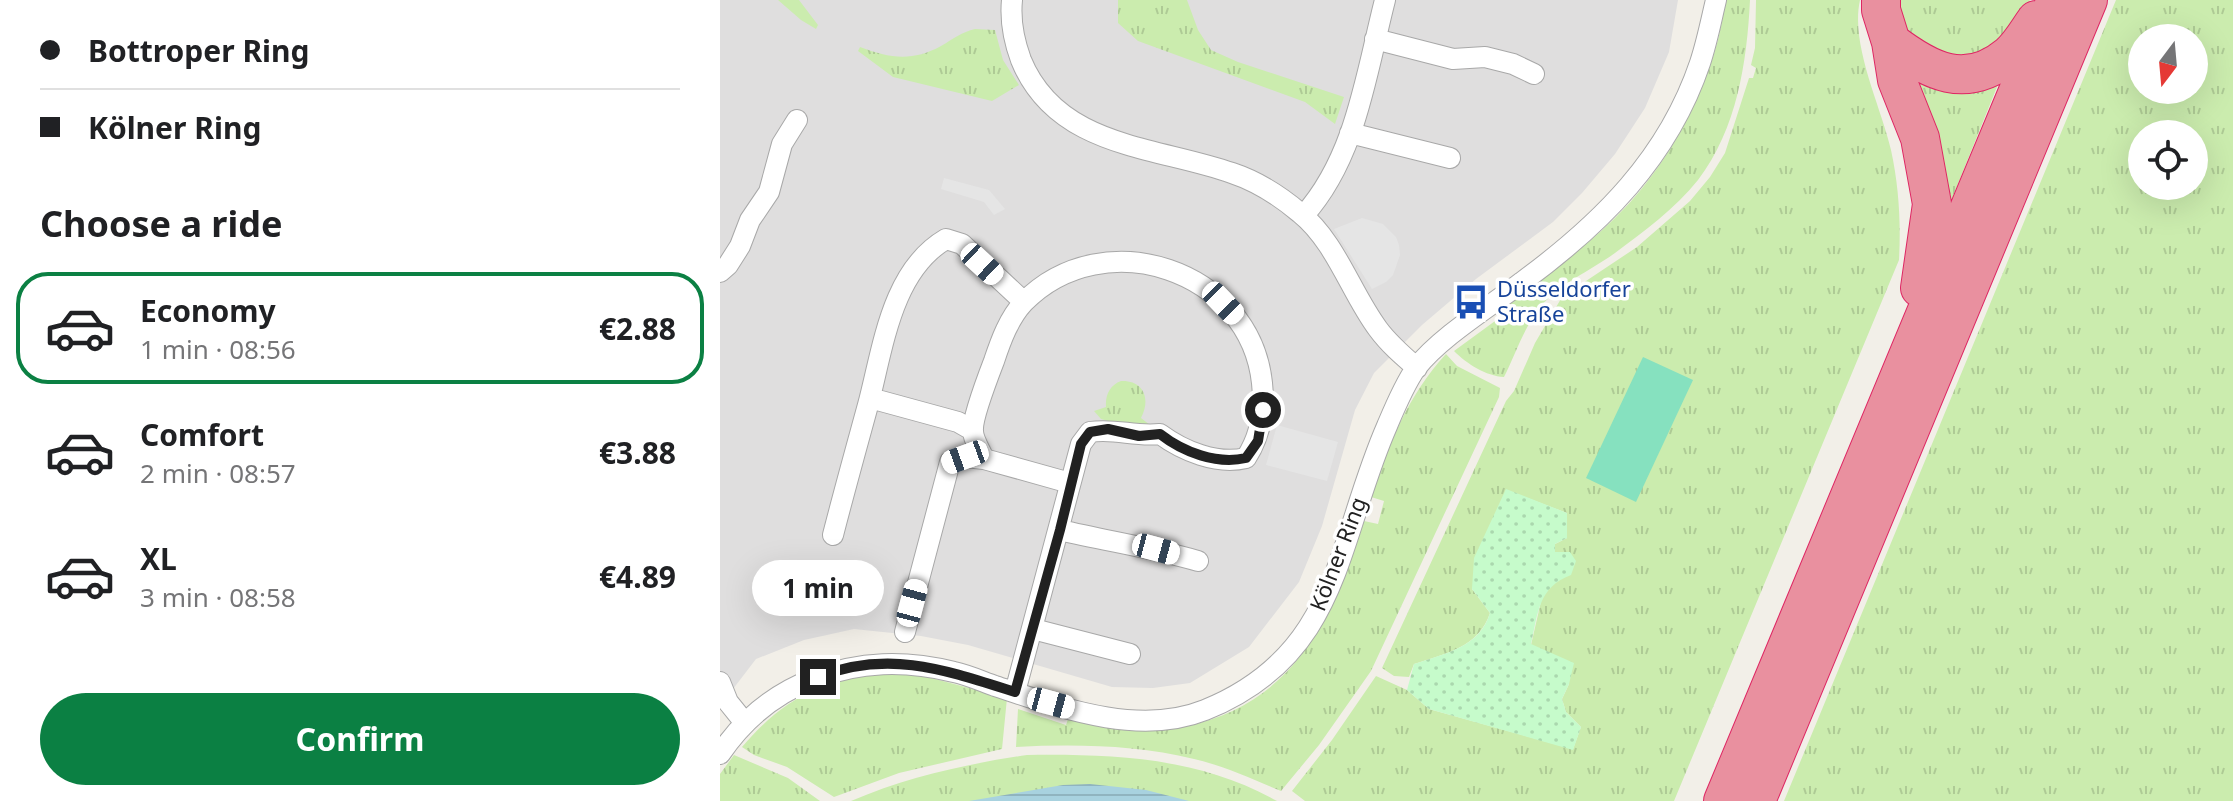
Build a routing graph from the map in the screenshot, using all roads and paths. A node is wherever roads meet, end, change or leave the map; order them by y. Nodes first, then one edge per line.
1 (1012, 0) edge
2 (1385, 0) edge
3 (1716, 0) edge
4 (1881, 0) edge
5 (2053, 0) edge
6 (2088, 0) edge
7 (1375, 39) junction
8 (1891, 42) junction
9 (1534, 74) dead end
10 (797, 120) dead end
11 (1350, 133) junction
12 (1450, 158) dead end
13 (1304, 215) junction
14 (720, 272) edge
15 (1024, 302) junction
16 (1905, 361) junction
17 (1417, 368) junction
18 (870, 398) junction
19 (972, 430) junction
20 (984, 459) junction
21 (1070, 483) junction
22 (1060, 530) junction
23 (833, 535) dead end
24 (1198, 561) dead end
25 (1033, 629) junction
26 (905, 632) dead end
27 (1130, 654) dead end
28 (720, 682) edge
29 (1015, 692) junction
30 (745, 723) junction
31 (720, 754) edge
32 (1723, 801) edge
33 (1756, 801) edge

1 - 13 street
2 - 7 street
3 - 17 street, Kölner Ring
4 - 8 highway
5 - 8 highway
5 - 16 highway
6 - 33 highway
7 - 9 street
7 - 11 street
8 - 16 highway
10 - 14 street
11 - 12 street
11 - 13 street
13 - 17 street
15 - 18 street
15 - 19 street
15 - 21 street
16 - 32 highway
17 - 29 street, Kölner Ring
18 - 19 street
18 - 23 street
19 - 20 street
20 - 21 street
20 - 26 street
21 - 22 street
22 - 24 street
22 - 25 street
25 - 27 street
25 - 29 street
28 - 30 street
29 - 30 street, Kölner Ring
30 - 31 street, Kölner Ring

